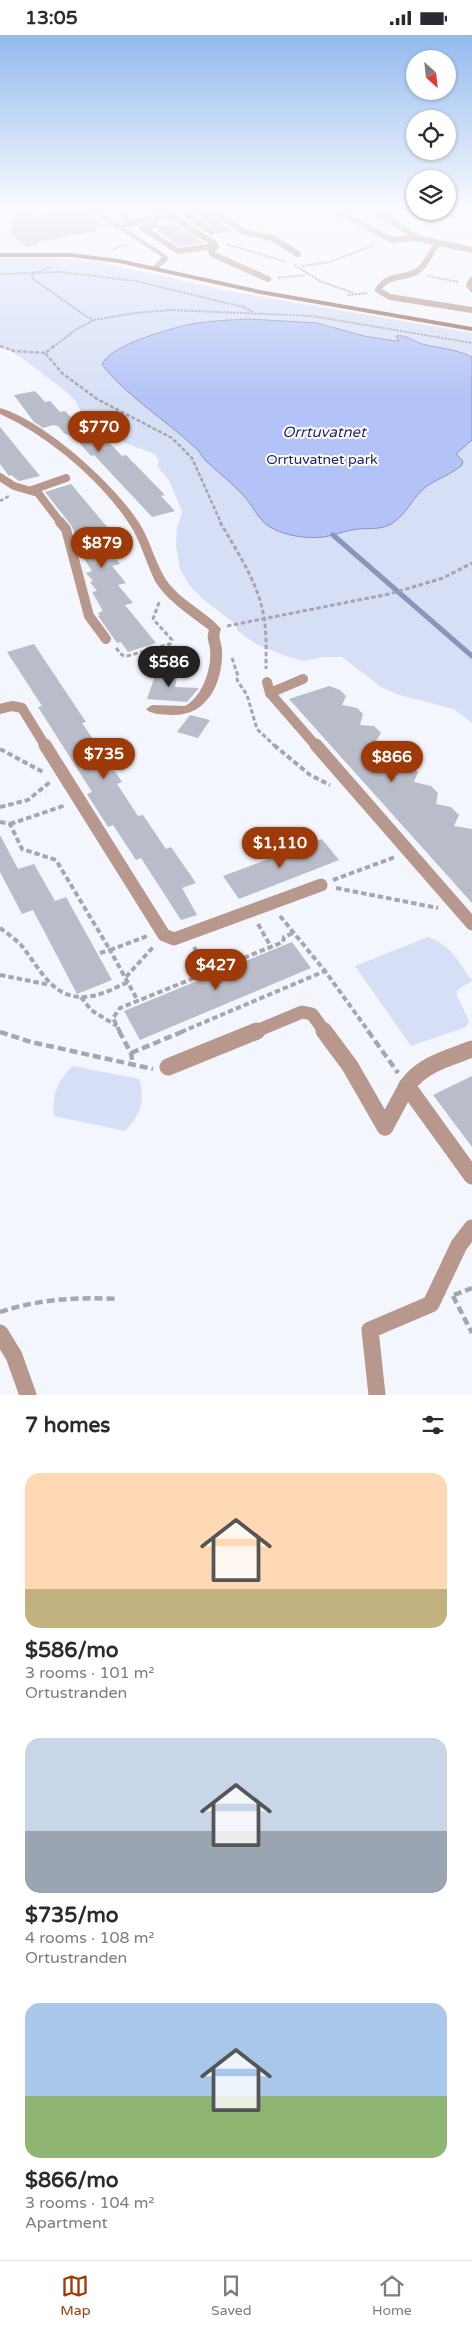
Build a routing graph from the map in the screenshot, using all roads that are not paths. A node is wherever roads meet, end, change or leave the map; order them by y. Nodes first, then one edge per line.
1 (170, 272) edge
2 (253, 272) edge
3 (412, 272) edge
4 (268, 279) road end
5 (472, 310) edge
6 (472, 329) edge
7 (0, 411) edge
8 (0, 477) edge
9 (66, 478) dead end
10 (32, 491) junction
11 (106, 639) road end
12 (302, 679) dead end
13 (0, 709) edge
14 (152, 709) dead end
15 (321, 885) road end
16 (472, 924) edge
17 (472, 1049) edge
18 (168, 1067) road end
19 (407, 1086) junction
20 (472, 1176) edge
21 (472, 1229) edge
22 (0, 1333) edge
23 (28, 1395) edge
24 (377, 1395) edge

1 - 6 main road
2 - 4 lane
3 - 5 lane
7 - 14 street
8 - 10 lane
9 - 10 lane
10 - 11 lane
12 - 16 lane
13 - 15 lane
17 - 19 lane
18 - 19 lane
19 - 20 lane
21 - 24 lane
22 - 23 lane

